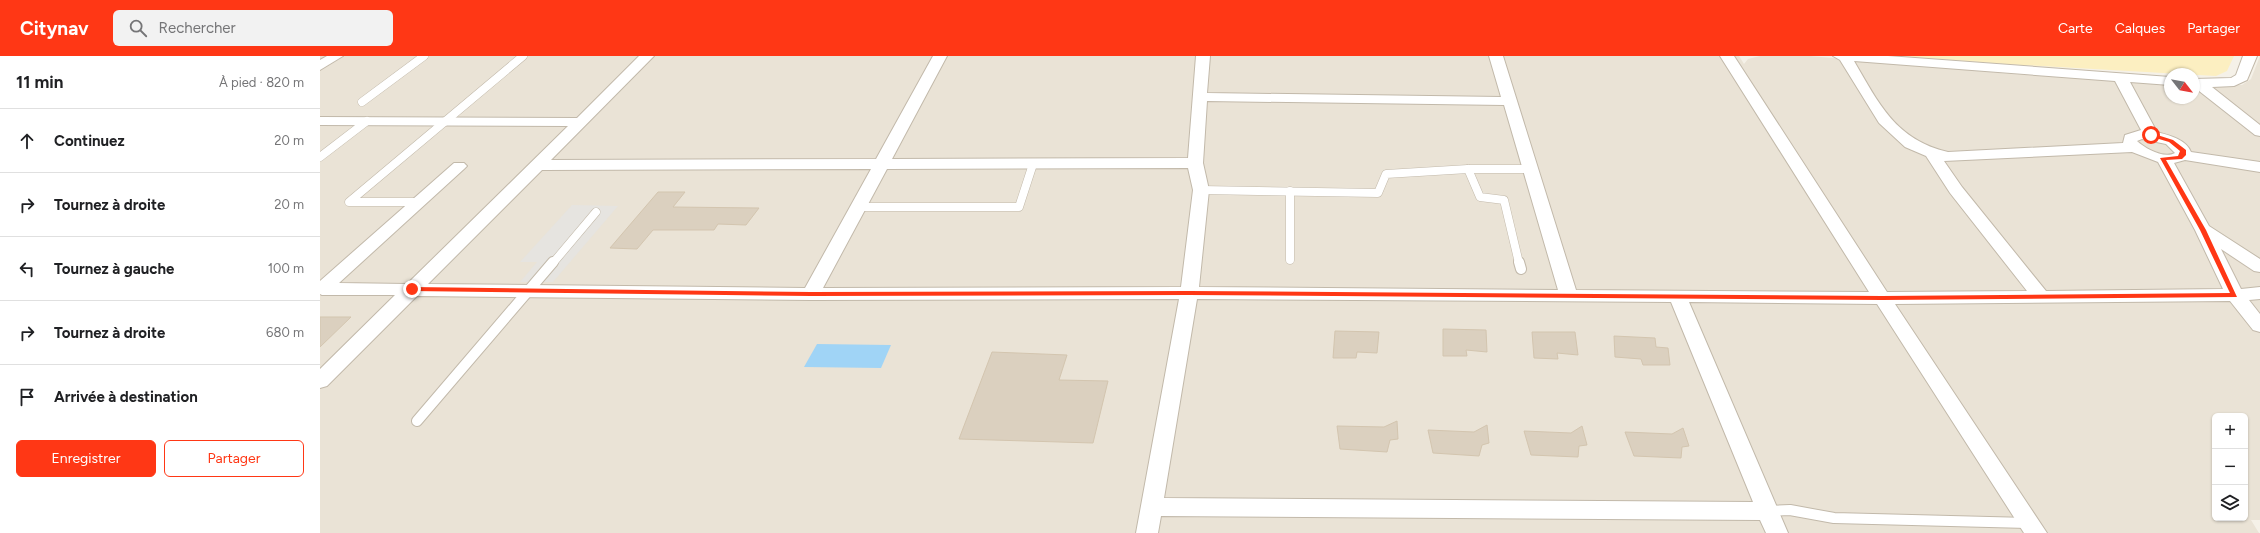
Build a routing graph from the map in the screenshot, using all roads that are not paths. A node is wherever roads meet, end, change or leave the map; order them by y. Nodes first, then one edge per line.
1 (336, 56) edge
2 (424, 56) edge
3 (523, 56) edge
4 (647, 56) edge
5 (940, 56) edge
6 (1203, 56) edge
7 (1496, 56) edge
8 (1730, 56) edge
9 (1840, 56) edge
10 (1844, 56) edge
11 (2250, 56) edge
12 (320, 66) edge
13 (2120, 78) junction
14 (2164, 81) edge
15 (2200, 83) edge
16 (2200, 86) edge
17 (1200, 97) junction
18 (1510, 101) junction
19 (362, 102) dead end
20 (320, 121) edge
21 (367, 121) junction
22 (445, 121) junction
23 (581, 122) junction
24 (2260, 132) edge
25 (2151, 135) junction
26 (2134, 147) junction
27 (1932, 155) junction
28 (2183, 155) junction
29 (320, 157) edge
30 (2163, 158) junction
31 (881, 164) junction
32 (1033, 164) junction
33 (1195, 164) junction
34 (537, 165) junction
35 (459, 166) dead end
36 (2260, 167) edge
37 (1468, 169) junction
38 (1530, 169) junction
39 (1201, 190) junction
40 (1290, 191) junction
41 (418, 202) junction
42 (858, 207) junction
43 (596, 212) dead end
44 (2203, 230) junction
45 (1290, 260) dead end
46 (2260, 267) edge
47 (1521, 269) dead end
48 (412, 289) junction
49 (528, 291) junction
50 (1189, 293) junction
51 (2260, 293) edge
52 (811, 294) junction
53 (1569, 295) junction
54 (2234, 295) junction
55 (1678, 297) junction
56 (2041, 297) junction
57 (1882, 298) junction
58 (2260, 326) edge
59 (320, 380) edge
60 (417, 421) dead end
61 (1153, 507) junction
62 (1768, 511) junction
63 (2033, 528) edge
64 (1147, 533) edge
65 (1777, 533) edge

1 - 12 street
2 - 19 lane
3 - 22 lane
4 - 23 street
5 - 31 street
6 - 17 street
7 - 18 street
8 - 57 street
9 - 10 street
10 - 13 street
10 - 27 street
11 - 15 street
13 - 14 street
13 - 25 street
16 - 24 street
17 - 18 street
17 - 33 street
18 - 38 street
20 - 21 street
21 - 22 street
21 - 29 lane
22 - 23 street
22 - 41 lane
23 - 34 street
25 - 26 street
25 - 28 street
26 - 27 street
26 - 30 street
27 - 56 street
28 - 30 street
28 - 36 street
30 - 44 street
31 - 32 street
31 - 34 street
31 - 42 street
32 - 33 street
32 - 42 lane
33 - 39 street
34 - 48 street
35 - 41 street
37 - 38 lane
37 - 40 lane
37 - 47 lane
38 - 53 street
39 - 40 lane
39 - 50 street
40 - 45 lane
41 - 48 street
42 - 52 street
43 - 49 lane
44 - 46 street
44 - 54 street
48 - 49 street
48 - 59 street
49 - 52 street
49 - 60 lane
50 - 52 street
50 - 53 street
50 - 61 street
51 - 54 street
53 - 55 street
54 - 56 street
54 - 58 street
55 - 57 street
55 - 62 street
56 - 57 street
57 - 63 street
61 - 62 street
61 - 64 street
62 - 63 lane
62 - 65 street

